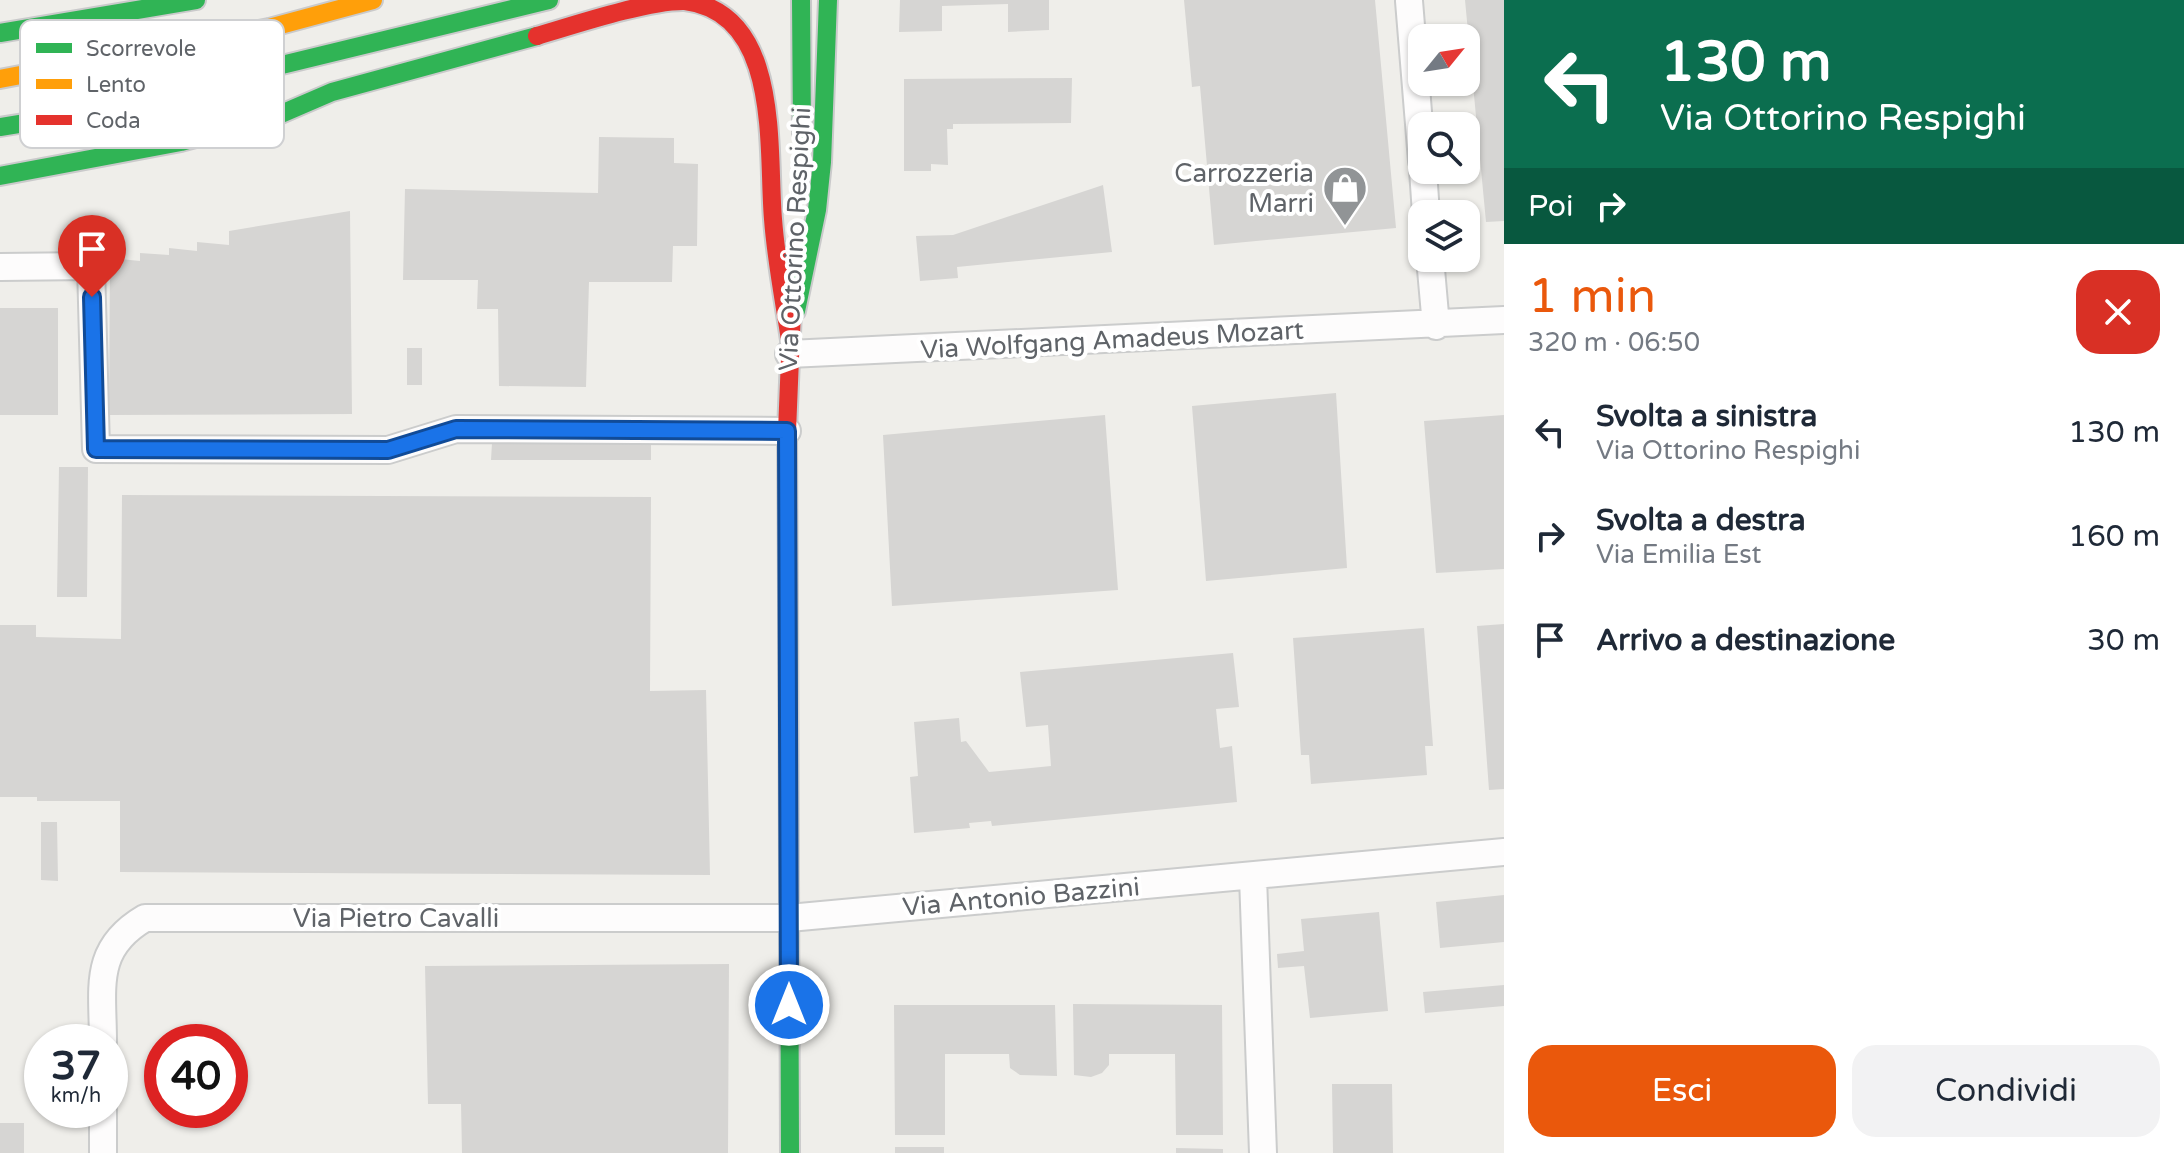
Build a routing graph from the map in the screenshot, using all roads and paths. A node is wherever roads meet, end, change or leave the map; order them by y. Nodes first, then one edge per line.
1 (196, 0) edge
2 (373, 0) edge
3 (549, 0) edge
4 (801, 0) edge
5 (828, 0) edge
6 (1409, 1) edge
7 (77, 20) edge
8 (284, 24) edge
9 (454, 25) junction
10 (20, 30) edge
11 (0, 33) edge
12 (284, 65) edge
13 (20, 75) edge
14 (0, 79) edge
15 (284, 94) edge
16 (1418, 112) edge
17 (284, 113) edge
18 (20, 124) edge
19 (0, 127) edge
20 (117, 148) edge
21 (148, 148) edge
22 (70, 162) junction
23 (0, 176) edge
24 (0, 267) edge
25 (1431, 272) edge
26 (1504, 320) edge
27 (1436, 326) junction
28 (789, 347) junction
29 (787, 431) junction
30 (1504, 852) edge
31 (1253, 877) junction
32 (789, 918) junction
33 (103, 1024) edge
34 (103, 1128) edge
35 (103, 1153) edge
36 (790, 1153) edge
37 (1263, 1153) edge

1 - 7 main road
2 - 8 main road
3 - 9 main road
4 - 28 main road, Via Ottorino Respighi
5 - 28 main road
6 - 16 street
9 - 12 main road
9 - 15 main road
10 - 11 main road
13 - 14 main road
17 - 28 main road
18 - 19 main road
20 - 22 main road
21 - 22 main road
22 - 23 main road
24 - 29 street
25 - 27 street
26 - 27 street, Via Wolfgang Amadeus Mozart
27 - 28 street, Via Wolfgang Amadeus Mozart
28 - 29 main road, Via Ottorino Respighi
29 - 32 main road, Via Ottorino Respighi
30 - 31 street, Via Antonio Bazzini
31 - 32 street, Via Antonio Bazzini
31 - 37 street
32 - 33 street, Via Pietro Cavalli
32 - 36 main road, Via Ottorino Respighi
34 - 35 street

